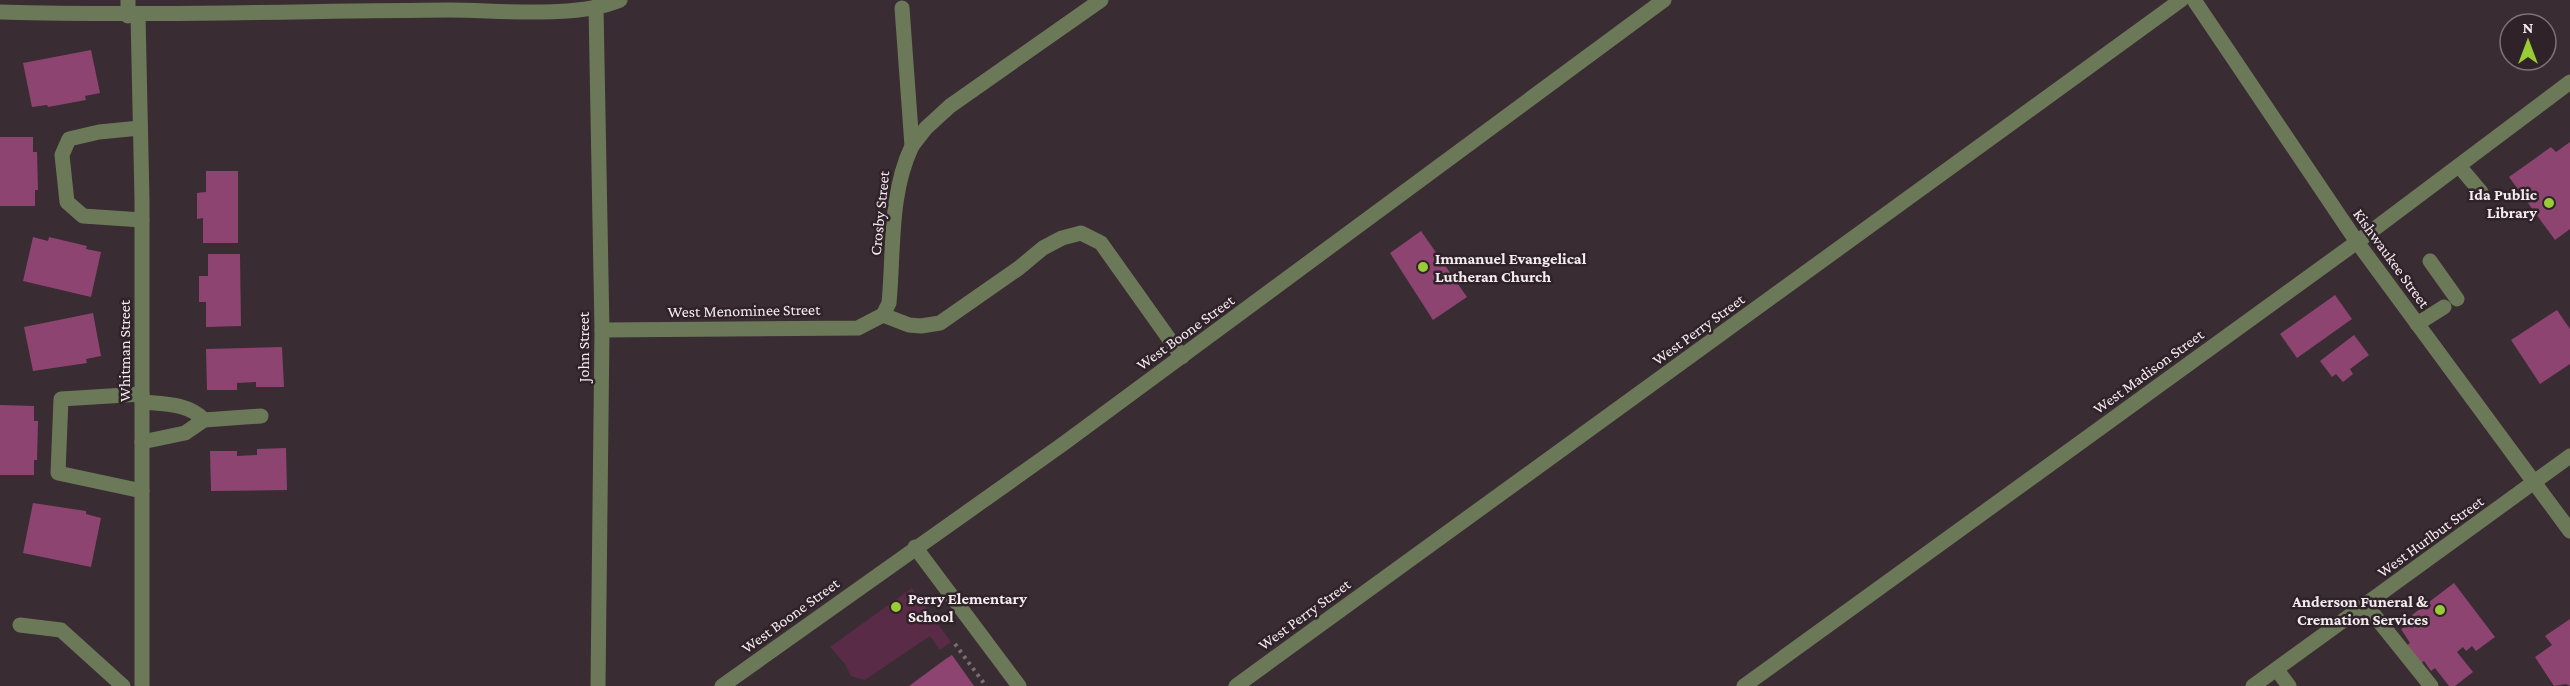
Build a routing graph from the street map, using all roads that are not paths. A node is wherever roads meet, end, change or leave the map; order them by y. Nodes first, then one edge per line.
1 (128, 0) edge
2 (620, 0) edge
3 (1101, 0) edge
4 (1664, 0) edge
5 (2181, 0) edge
6 (2194, 0) edge
7 (451, 5) edge
8 (17, 6) edge
9 (596, 7) junction
10 (902, 8) dead end
11 (0, 12) edge
12 (133, 15) junction
13 (2570, 82) edge
14 (140, 128) junction
15 (912, 146) junction
16 (2458, 166) junction
17 (2481, 192) dead end
18 (142, 220) junction
19 (2357, 242) junction
20 (2430, 261) dead end
21 (883, 315) junction
22 (2417, 324) junction
23 (602, 330) junction
24 (1182, 357) junction
25 (142, 398) junction
26 (261, 416) dead end
27 (204, 420) junction
28 (142, 442) junction
29 (2570, 456) edge
30 (2535, 482) junction
31 (142, 491) junction
32 (2570, 531) edge
33 (915, 547) junction
34 (2366, 605) junction
35 (20, 625) dead end
36 (2277, 670) junction
37 (123, 686) edge
38 (142, 686) edge
39 (598, 686) edge
40 (722, 686) edge
41 (1019, 686) edge
42 (1236, 686) edge
43 (1744, 686) edge
44 (2253, 686) edge
45 (2289, 686) edge
46 (2431, 686) edge

1 - 12 street, Whitman Street
2 - 9 street
3 - 15 street
4 - 24 street, West Boone Street
5 - 42 street, West Perry Street
6 - 19 street, Kishwaukee Street
7 - 9 street
7 - 12 street
8 - 11 street
8 - 12 street
9 - 23 street, John Street
10 - 15 street, Crosby Street
12 - 14 street, Whitman Street
13 - 16 street, West Madison Street
14 - 18 street, Whitman Street
14 - 18 street
15 - 21 street, Crosby Street
16 - 17 street
16 - 19 street, West Madison Street
18 - 25 street, Whitman Street
19 - 22 street, Kishwaukee Street
19 - 43 street, West Madison Street
20 - 22 street
21 - 23 street, West Menominee Street
21 - 24 street
22 - 30 street, Kishwaukee Street
23 - 39 street, John Street
24 - 33 street, West Boone Street
25 - 27 street
25 - 28 street, Whitman Street
25 - 31 street
26 - 27 street
27 - 28 street
28 - 31 street, Whitman Street
29 - 30 street, West Hurlbut Street
30 - 32 street, Kishwaukee Street
30 - 34 street, West Hurlbut Street
31 - 38 street, Whitman Street
33 - 40 street, West Boone Street
33 - 41 street
34 - 36 street, West Hurlbut Street
34 - 46 street
35 - 37 street
36 - 44 street, West Hurlbut Street
36 - 45 street

